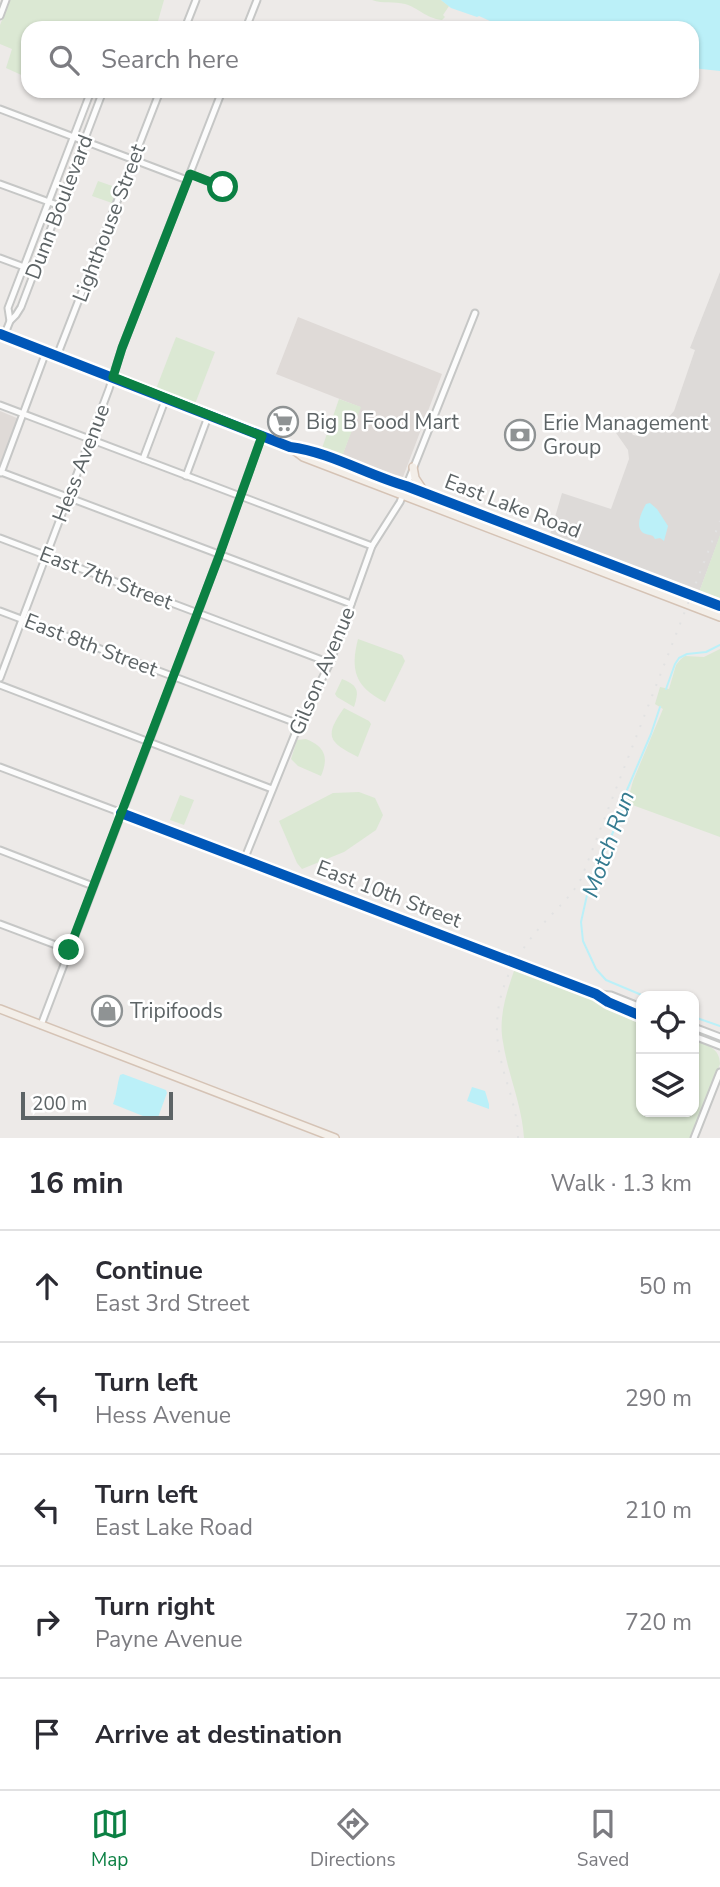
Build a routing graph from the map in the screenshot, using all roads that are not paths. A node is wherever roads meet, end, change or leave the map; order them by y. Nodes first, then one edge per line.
1 (6, 0) edge
2 (196, 0) edge
3 (257, 0) edge
4 (0, 16) edge
5 (188, 21) edge
6 (249, 21) edge
7 (88, 98) edge
8 (100, 98) edge
9 (157, 98) edge
10 (219, 98) edge
11 (0, 109) edge
12 (73, 137) junction
13 (84, 141) junction
14 (133, 160) junction
15 (188, 177) junction
16 (0, 184) edge
17 (223, 187) dead end
18 (49, 202) junction
19 (60, 206) junction
20 (0, 258) edge
21 (24, 266) junction
22 (35, 271) junction
23 (475, 313) dead end
24 (10, 320) junction
25 (2, 335) edge
26 (46, 352) junction
27 (57, 356) junction
28 (113, 377) junction
29 (166, 398) junction
30 (0, 405) edge
31 (23, 414) junction
32 (209, 414) junction
33 (262, 436) junction
34 (90, 439) junction
35 (290, 447) junction
36 (143, 459) junction
37 (413, 467) junction
38 (0, 473) edge
39 (186, 476) junction
40 (406, 486) junction
41 (425, 493) junction
42 (402, 495) junction
43 (241, 496) junction
44 (68, 498) junction
45 (0, 538) edge
46 (372, 546) junction
47 (219, 554) junction
48 (46, 555) junction
49 (351, 604) junction
50 (720, 606) edge
51 (0, 611) edge
52 (198, 613) junction
53 (720, 617) edge
54 (22, 620) junction
55 (330, 663) junction
56 (173, 677) junction
57 (0, 678) edge
58 (0, 685) edge
59 (299, 724) junction
60 (148, 742) junction
61 (0, 767) edge
62 (272, 789) junction
63 (121, 813) junction
64 (0, 850) edge
65 (244, 860) junction
66 (93, 886) junction
67 (0, 924) edge
68 (69, 950) junction
69 (596, 994) junction
70 (636, 1005) edge
71 (0, 1009) edge
72 (636, 1014) edge
73 (41, 1024) junction
74 (699, 1029) edge
75 (720, 1037) edge
76 (699, 1038) edge
77 (720, 1046) edge
78 (720, 1072) edge
79 (335, 1138) edge
80 (694, 1138) edge

1 - 4 street
2 - 5 street
3 - 6 street
7 - 12 street, Dunn Boulevard
8 - 13 street, Dunn Boulevard
9 - 14 street, Lighthouse Street
10 - 15 street, Hess Avenue
11 - 12 street
12 - 13 street
12 - 18 street, Dunn Boulevard
13 - 14 street
13 - 19 street, Dunn Boulevard
14 - 15 street
14 - 27 street, Lighthouse Street
15 - 17 street
15 - 28 street, Hess Avenue
16 - 18 street
18 - 19 street
18 - 21 street, Dunn Boulevard
19 - 22 street, Dunn Boulevard
20 - 21 street
21 - 22 street
21 - 24 street, Dunn Boulevard
22 - 24 street, Dunn Boulevard
23 - 37 street, Gilson Avenue
24 - 25 street, Dunn Boulevard
25 - 26 main road, East Lake Road
26 - 27 main road, East Lake Road
26 - 31 street
27 - 28 main road, East Lake Road
28 - 29 main road, East Lake Road
28 - 34 street, Hess Avenue
29 - 32 main road, East Lake Road
29 - 36 street
30 - 31 street
31 - 34 street
31 - 38 street
32 - 33 main road, East Lake Road
32 - 39 street
33 - 35 main road, East Lake Road
33 - 43 street
34 - 36 street
34 - 44 street, Hess Avenue
35 - 40 main road, East Lake Road
35 - 42 main road, East Lake Road
36 - 39 street
37 - 40 street, Gilson Avenue
37 - 41 main road
38 - 44 street
39 - 43 street
40 - 41 main road, East Lake Road
40 - 42 street, Gilson Avenue
41 - 50 main road, East Lake Road
42 - 46 street, Gilson Avenue
42 - 53 main road, East Lake Road
43 - 46 street
43 - 47 street
44 - 47 street
44 - 48 street, Hess Avenue
45 - 48 street, East 7th Street
46 - 49 street, Gilson Avenue
47 - 49 street
47 - 52 street
48 - 52 street, East 7th Street
48 - 54 street, Hess Avenue
49 - 55 street, Gilson Avenue
51 - 54 street, East 8th Street
52 - 55 street, East 7th Street
52 - 56 street
54 - 56 street, East 8th Street
54 - 57 street, Hess Avenue
55 - 59 street, Gilson Avenue
56 - 59 street, East 8th Street
56 - 60 street
58 - 60 street
59 - 62 street, Gilson Avenue
60 - 62 street
60 - 63 street
61 - 63 street, East 10th Street
62 - 65 street, Gilson Avenue
63 - 65 street, East 10th Street
63 - 66 street
64 - 66 street
65 - 69 street, East 10th Street
66 - 68 street
67 - 68 street
68 - 73 street
69 - 70 street, East 10th Street
69 - 72 street, East 10th Street
71 - 73 main road
73 - 79 main road
74 - 75 street
76 - 77 street
78 - 80 street

